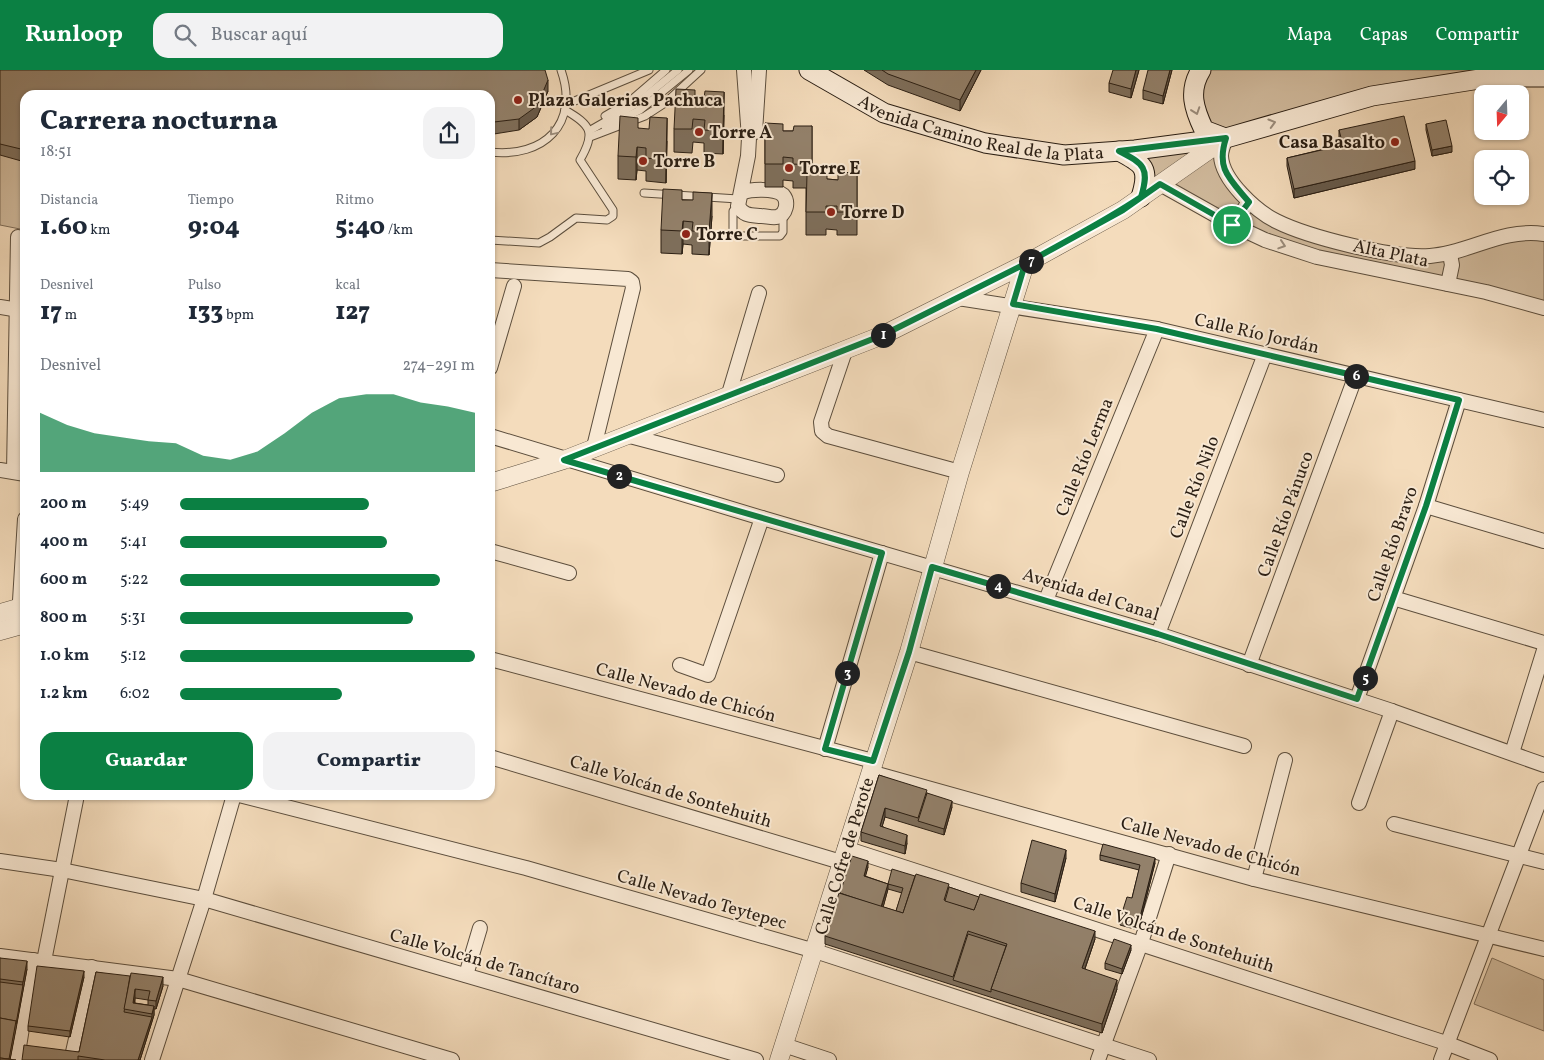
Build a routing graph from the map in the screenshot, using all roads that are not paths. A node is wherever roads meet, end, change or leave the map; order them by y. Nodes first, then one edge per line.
1 (561, 70) edge
2 (649, 70) edge
3 (666, 70) edge
4 (678, 70) edge
5 (689, 70) edge
6 (701, 70) edge
7 (744, 70) edge
8 (759, 70) edge
9 (809, 70) edge
10 (1201, 70) edge
11 (1494, 74) edge
12 (1544, 77) edge
13 (565, 108) junction
14 (589, 132) junction
15 (1226, 138) junction
16 (1119, 151) junction
17 (495, 152) edge
18 (1160, 184) junction
19 (644, 193) dead end
20 (742, 197) junction
21 (1141, 197) junction
22 (1249, 202) junction
23 (783, 214) junction
24 (1232, 225) junction
25 (1544, 234) edge
26 (18, 237) dead end
27 (495, 240) edge
28 (1450, 254) junction
29 (1025, 264) junction
30 (495, 270) edge
31 (20, 274) edge
32 (1448, 284) junction
33 (514, 286) dead end
34 (759, 294) dead end
35 (958, 298) junction
36 (1013, 304) junction
37 (0, 307) edge
38 (1544, 308) edge
39 (20, 310) edge
40 (1157, 329) junction
41 (495, 351) edge
42 (845, 351) junction
43 (1265, 354) junction
44 (1356, 376) junction
45 (728, 397) junction
46 (1459, 400) junction
47 (1544, 420) edge
48 (626, 435) junction
49 (495, 438) edge
50 (594, 447) junction
51 (564, 460) junction
52 (0, 470) edge
53 (960, 472) junction
54 (20, 473) edge
55 (777, 475) dead end
56 (495, 481) edge
57 (1426, 506) junction
58 (762, 518) junction
59 (1544, 541) edge
60 (495, 552) edge
61 (882, 553) junction
62 (932, 567) junction
63 (570, 573) dead end
64 (1393, 598) junction
65 (1046, 600) junction
66 (0, 613) edge
67 (20, 616) edge
68 (20, 617) edge
69 (0, 631) edge
70 (1158, 634) junction
71 (1544, 643) edge
72 (1544, 650) edge
73 (909, 652) junction
74 (495, 660) edge
75 (680, 665) dead end
76 (1249, 665) junction
77 (1357, 699) junction
78 (1392, 711) junction
79 (1244, 746) dead end
80 (825, 749) junction
81 (1512, 753) junction
82 (495, 758) edge
83 (1285, 760) dead end
84 (1544, 765) edge
85 (872, 766) junction
86 (1544, 789) edge
87 (76, 800) edge
88 (233, 800) edge
89 (259, 800) edge
90 (1359, 804) dead end
91 (1394, 824) dead end
92 (1169, 854) junction
93 (843, 855) junction
94 (1519, 856) junction
95 (0, 860) edge
96 (1544, 862) edge
97 (62, 870) junction
98 (1254, 878) junction
99 (204, 899) junction
100 (480, 928) dead end
101 (1489, 936) junction
102 (1141, 943) junction
103 (1544, 949) edge
104 (815, 951) junction
105 (0, 956) edge
106 (39, 961) junction
107 (92, 967) junction
108 (466, 975) junction
109 (178, 979) junction
110 (1446, 1043) junction
111 (1103, 1046) junction
112 (73, 1052) edge
113 (781, 1052) edge
114 (17, 1059) edge
115 (152, 1060) edge
116 (452, 1060) edge
117 (756, 1060) edge
118 (829, 1060) edge
119 (1098, 1060) edge
120 (1148, 1060) edge
121 (1441, 1060) edge
122 (1490, 1060) edge

1 - 13 lane
2 - 13 lane
3 - 14 lane
4 - 14 lane
5 - 14 lane
6 - 14 lane
7 - 20 street
8 - 20 street
9 - 16 main road, Avenida Camino Real de la Plata
10 -> 15 main road
11 - 12 main road, Avenida Camino Real de la Plata
15 -> 11 main road, Avenida Camino Real de la Plata
13 - 14 lane
13 -> 17 lane
14 - 27 lane
15 - 16 main road, Avenida Camino Real de la Plata
15 - 18 street
15 - 22 street, Alta Plata
16 - 21 main road
18 - 21 street
18 - 24 street, Alta Plata
19 - 20 lane
20 - 23 street
20 - 23 street
20 - 23 lane
21 - 29 street
22 - 24 street
22 - 28 street, Alta Plata
24 -> 32 street, Alta Plata
25 - 28 street, Alta Plata
26 - 31 street
28 - 32 street
29 - 35 street
29 - 36 street, Calle Cofre de Perote
30 - 50 street
32 - 38 street, Alta Plata
33 - 41 street
34 - 45 street
35 - 36 street, Calle Río Jordán
35 - 42 street
36 - 40 street, Calle Río Jordán
36 - 53 street, Calle Cofre de Perote
37 - 39 street
40 - 43 street, Calle Río Jordán
40 - 65 street, Calle Río Lerma
42 - 45 street
42 - 53 street
43 - 44 street, Calle Río Jordán
43 - 70 street, Calle Río Nilo
44 - 46 street, Calle Río Jordán
44 - 76 street, Calle Río Pánuco
45 - 48 street
46 - 47 street, Calle Río Jordán
46 - 57 street, Calle Río Bravo
48 - 50 street
48 - 55 street
49 - 51 street, Avenida del Canal
50 - 51 street
51 - 56 street
51 - 58 street, Avenida del Canal
52 - 54 street
53 - 62 street, Calle Cofre de Perote
57 - 59 street
57 - 64 street, Calle Río Bravo
58 - 61 street, Avenida del Canal
58 - 75 street
60 - 63 street
61 - 62 street, Avenida del Canal
61 - 80 street
62 - 65 street, Avenida del Canal
62 - 73 street, Calle Cofre de Perote
64 - 71 street
64 - 77 street, Calle Río Bravo
65 - 70 street, Avenida del Canal
66 - 67 street
68 - 69 street
70 - 76 street, Avenida del Canal
72 - 81 street
73 - 79 street
73 - 85 street, Calle Cofre de Perote
74 - 80 street, Calle Nevado de Chicón
76 - 77 street, Avenida del Canal
77 - 78 street, Avenida del Canal
78 - 81 street, Avenida del Canal
78 - 90 street
80 - 85 street, Calle Nevado de Chicón
81 - 84 street, Avenida del Canal
82 - 93 street, Calle Volcán de Sontehuith
83 - 98 street
85 - 92 street, Calle Nevado de Chicón
85 - 93 street, Calle Cofre de Perote
86 - 94 street
87 - 97 street
88 - 99 street
89 - 104 street, Calle Nevado Teytepec
91 - 94 street
92 - 98 street, Calle Nevado de Chicón
92 - 102 street
93 - 102 street, Calle Volcán de Sontehuith
93 - 104 street, Calle Cofre de Perote
94 - 96 street
94 - 101 street
95 - 97 street, Calle Volcán de Tancítaro
97 - 99 street, Calle Volcán de Tancítaro
97 - 106 street
98 - 101 street, Calle Nevado de Chicón
99 - 108 street, Calle Volcán de Tancítaro
99 - 109 street
100 - 108 street
101 - 103 street, Calle Nevado de Chicón
101 - 110 street
102 - 110 street, Calle Volcán de Sontehuith
102 - 111 street
104 - 111 street, Calle Nevado Teytepec
104 - 113 street, Calle Cofre de Perote
105 - 106 street
106 - 107 street
106 - 114 street
107 - 109 street
107 - 112 street
108 - 117 street, Calle Volcán de Tancítaro
109 - 115 street
109 - 116 street
110 - 121 street
110 - 122 street, Calle Volcán de Sontehuith
111 - 119 street
111 - 120 street, Calle Nevado Teytepec
113 - 118 street

